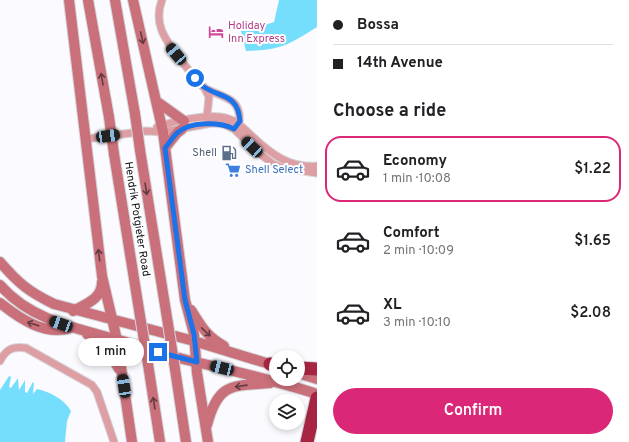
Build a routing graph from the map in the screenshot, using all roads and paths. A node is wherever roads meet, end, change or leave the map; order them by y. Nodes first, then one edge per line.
1 (69, 0) edge
2 (88, 0) edge
3 (115, 0) edge
4 (133, 0) edge
5 (162, 0) edge
6 (203, 87) junction
7 (156, 101) junction
8 (207, 116) junction
9 (183, 125) junction
10 (237, 126) junction
11 (163, 128) junction
12 (86, 139) junction
13 (165, 148) junction
14 (317, 166) edge
15 (317, 173) edge
16 (0, 262) edge
17 (102, 276) junction
18 (0, 285) edge
19 (185, 300) junction
20 (0, 303) edge
21 (73, 311) junction
22 (113, 320) junction
23 (72, 328) junction
24 (82, 332) junction
25 (117, 340) junction
26 (194, 341) junction
27 (240, 355) junction
28 (0, 361) edge
29 (197, 362) junction
30 (269, 364) edge
31 (305, 368) edge
32 (317, 369) edge
33 (121, 372) junction
34 (305, 375) edge
35 (269, 379) edge
36 (317, 379) edge
37 (269, 383) edge
38 (292, 386) edge
39 (317, 394) edge
40 (317, 398) edge
41 (206, 429) junction
42 (114, 442) edge
43 (132, 442) edge
44 (160, 442) edge
45 (186, 442) edge
46 (208, 442) edge
47 (307, 442) edge

1 - 12 main road
44 -> 2 main road, Hendrik Potgieter Road, bridge
3 -> 45 main road, Hendrik Potgieter Road, bridge
4 -> 7 main road
5 - 6 street
6 - 8 street
6 - 10 street
7 - 9 main road
7 - 11 main road
8 - 9 street
8 - 10 street
9 - 10 street
9 - 11 street
9 - 13 main road
10 - 14 street
10 - 15 street
11 - 12 street
11 - 13 main road
17 -> 12 main road
13 - 19 main road
16 - 21 main road
17 - 21 main road
17 - 22 main road
18 - 23 main road
19 - 26 main road
19 -> 27 main road
23 -> 20 main road
21 - 22 main road
22 - 25 main road
22 - 26 main road
23 - 24 main road
24 - 25 main road
24 - 33 main road
25 - 29 main road
25 - 33 main road
26 - 27 main road
26 - 29 main road
27 - 30 main road
28 - 42 street
29 - 35 main road
29 - 41 main road
31 - 32 highway
33 - 43 main road
34 - 36 main road
37 -> 41 main road
38 - 39 main road
40 - 47 highway
41 - 46 main road

